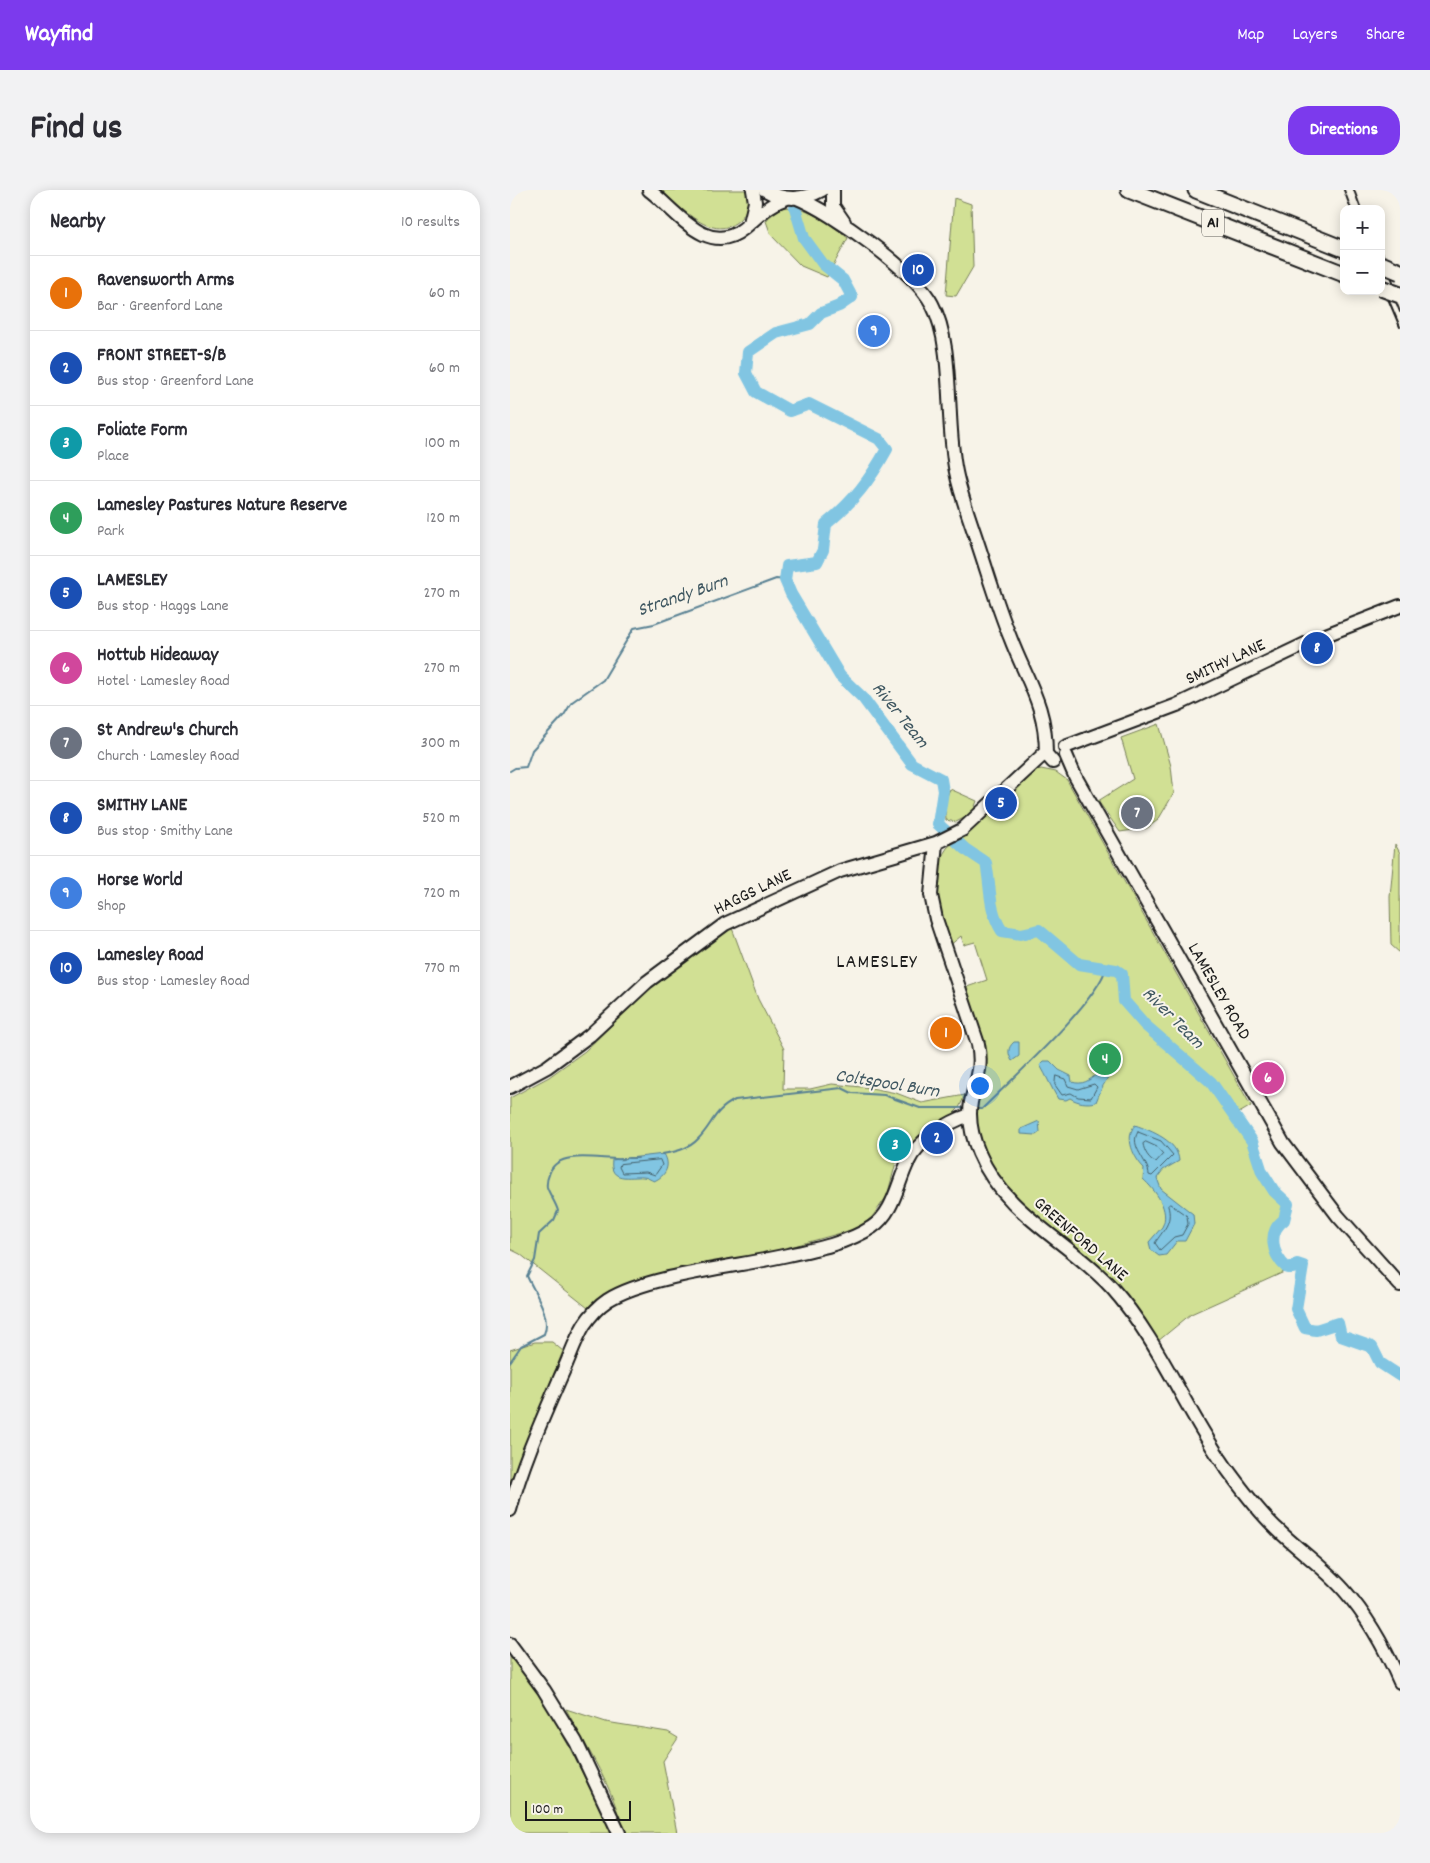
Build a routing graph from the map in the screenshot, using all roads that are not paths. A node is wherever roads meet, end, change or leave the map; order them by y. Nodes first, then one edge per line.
1 (649, 190) edge
2 (753, 190) edge
3 (765, 190) edge
4 (822, 190) edge
5 (833, 190) edge
6 (1129, 190) edge
7 (1196, 190) edge
8 (792, 198) junction
9 (750, 223) junction
10 (850, 230) junction
11 (1340, 247) edge
12 (1385, 266) edge
13 (1340, 272) edge
14 (1400, 272) edge
15 (1385, 289) edge
16 (1400, 295) edge
17 (1400, 606) edge
18 (1056, 753) junction
19 (938, 842) junction
20 (510, 1087) edge
21 (970, 1115) junction
22 (1400, 1285) edge
23 (510, 1510) edge
24 (510, 1644) edge
25 (1400, 1682) edge
26 (619, 1833) edge

1 - 9 street
2 - 9 street
3 - 8 street
4 - 8 street
5 - 10 street
6 - 13 highway, A1
7 - 11 highway, A1
8 - 9 street
8 - 10 street
10 - 18 street
12 - 14 highway, bridge
15 - 16 highway, bridge
17 - 18 street, SMITHY LANE
18 - 19 street, HAGGS LANE
18 - 22 street, LAMESLEY ROAD
19 - 20 street, HAGGS LANE
19 - 21 street, GREENFORD LANE
21 - 23 street
21 - 25 street, GREENFORD LANE
24 - 26 street

